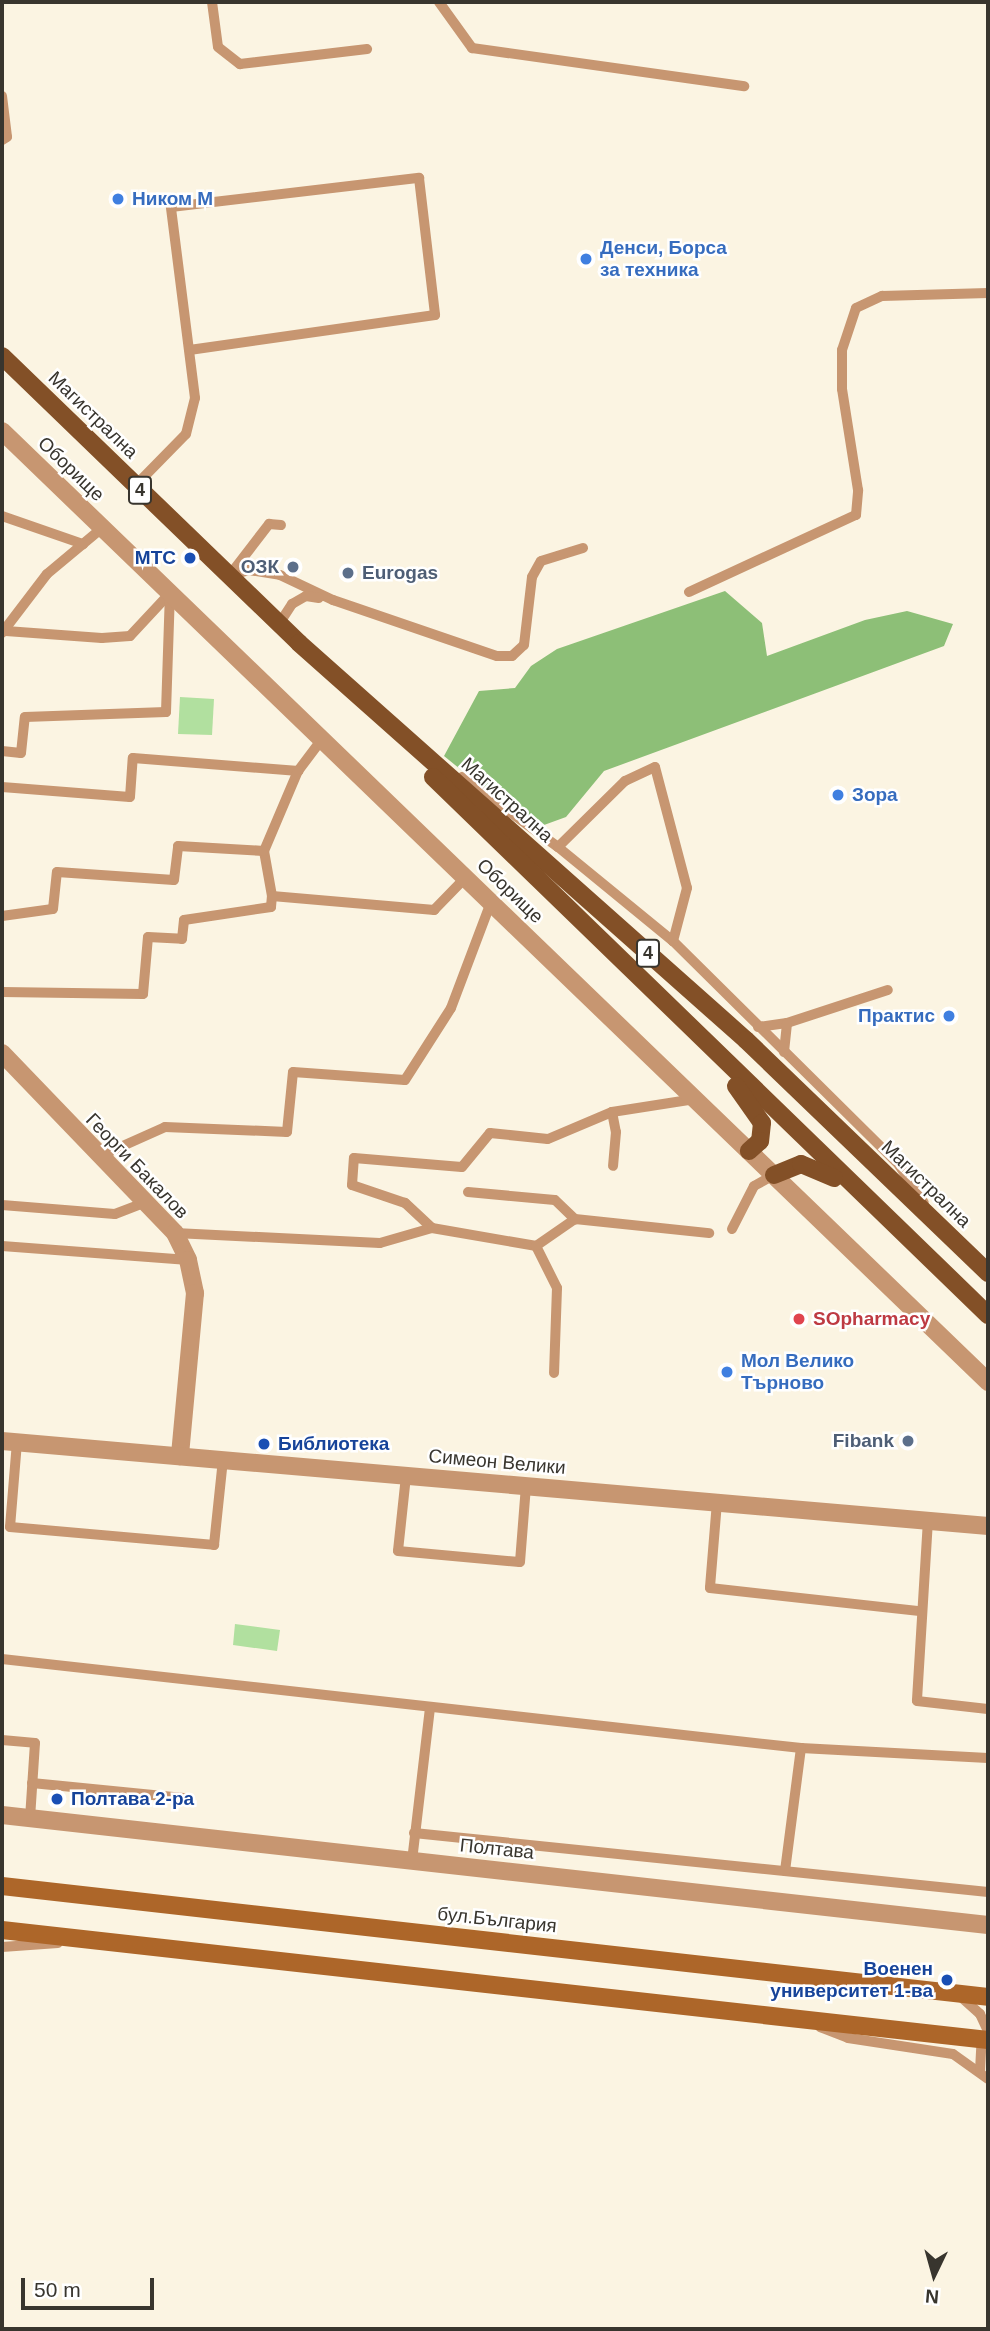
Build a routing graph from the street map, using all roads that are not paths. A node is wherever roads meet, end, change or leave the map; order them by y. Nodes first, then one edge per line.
1 (212, 2) edge
2 (439, 2) edge
3 (367, 49) dead end
4 (744, 86) dead end
5 (2, 96) edge
6 (2, 140) edge
7 (988, 293) edge
8 (189, 350) junction
9 (2, 356) edge
10 (2, 431) edge
11 (136, 485) junction
12 (2, 516) edge
13 (281, 525) dead end
14 (102, 528) junction
15 (83, 544) junction
16 (583, 548) dead end
17 (229, 576) junction
18 (689, 592) dead end
19 (170, 593) junction
20 (333, 600) junction
21 (279, 624) junction
22 (4, 632) edge
23 (299, 643) junction
24 (399, 732) junction
25 (321, 739) junction
26 (2, 751) edge
27 (298, 771) junction
28 (2, 786) edge
29 (558, 847) junction
30 (264, 851) junction
31 (466, 878) junction
32 (272, 896) junction
33 (491, 902) junction
34 (2, 916) edge
35 (673, 941) junction
36 (888, 990) dead end
37 (2, 992) edge
38 (679, 1015) junction
39 (788, 1023) junction
40 (758, 1027) junction
41 (784, 1052) junction
42 (2, 1054) edge
43 (695, 1099) junction
44 (612, 1112) junction
45 (749, 1151) junction
46 (98, 1157) junction
47 (612, 1166) dead end
48 (774, 1175) junction
49 (468, 1192) dead end
50 (865, 1200) junction
51 (144, 1202) junction
52 (2, 1205) edge
53 (575, 1219) junction
54 (939, 1226) junction
55 (432, 1228) junction
56 (732, 1229) dead end
57 (175, 1233) junction
58 (709, 1233) dead end
59 (2, 1246) edge
60 (536, 1246) junction
61 (188, 1260) junction
62 (988, 1273) edge
63 (988, 1315) edge
64 (554, 1373) dead end
65 (988, 1382) edge
66 (9, 1442) edge
67 (180, 1456) junction
68 (223, 1460) junction
69 (406, 1476) junction
70 (526, 1486) junction
71 (717, 1502) junction
72 (928, 1520) junction
73 (988, 1526) edge
74 (920, 1611) junction
75 (2, 1659) edge
76 (430, 1707) junction
77 (988, 1709) edge
78 (2, 1740) edge
79 (801, 1748) junction
80 (988, 1758) edge
81 (32, 1783) junction
82 (183, 1798) dead end
83 (2, 1815) edge
84 (30, 1818) junction
85 (414, 1833) junction
86 (412, 1861) junction
87 (785, 1871) junction
88 (2, 1886) edge
89 (988, 1892) edge
90 (988, 1925) edge
91 (2, 1930) edge
92 (89, 1940) junction
93 (2, 1947) edge
94 (956, 1994) junction
95 (988, 1997) edge
96 (801, 2019) junction
97 (986, 2034) edge
98 (984, 2075) edge

1 - 3 lane
2 - 4 lane
5 - 6 lane
7 - 18 lane
8 - 8 lane
8 - 11 lane
9 - 11 main road, Магистрална / 4
10 - 14 street, Оборище
11 - 17 main road, Магистрална / 4
12 - 15 lane
13 - 17 lane
14 - 15 lane
14 - 19 street, Оборище
15 - 22 lane
16 - 20 lane
17 - 20 lane
17 - 21 main road, Магистрална / 4
19 - 22 lane
19 - 25 street, Оборище
19 - 26 lane
20 - 21 lane
21 - 23 main road, Магистрална / 4
23 - 24 main road, Магистрална / 4
23 - 38 main road, 4
24 - 29 lane
24 - 54 main road, Магистрална / 4
25 - 27 lane
25 - 31 street, Оборище
27 - 28 lane
27 - 30 lane
29 - 35 lane
29 - 35 lane
30 - 32 lane
30 - 34 lane
31 - 32 lane
31 - 33 street, Оборище
32 - 37 lane
33 - 43 street, Оборище
33 - 46 lane
35 - 40 lane
36 - 39 lane
38 - 45 main road
38 - 50 main road, 4
39 - 40 lane
39 - 41 lane
40 - 41 lane
41 - 54 lane
42 - 46 street, Георги Бакалов
43 - 44 lane
43 - 45 street, Оборище
44 - 47 lane
44 - 55 lane
45 - 48 street, Оборище
46 - 51 street, Георги Бакалов
48 - 50 main road
48 - 56 lane
48 - 65 street, Оборище
49 - 53 lane
50 - 63 main road, 4
51 - 52 lane
51 - 57 street, Георги Бакалов
53 - 58 lane
53 - 60 lane
54 - 62 main road, Магистрална / 4
55 - 57 lane
55 - 60 lane
57 - 61 street, Георги Бакалов
59 - 61 lane
60 - 64 lane
61 - 67 street, Георги Бакалов
66 - 67 street, Симеон Велики
66 - 68 lane
67 - 68 street, Симеон Велики
68 - 69 street, Симеон Велики
69 - 70 street, Симеон Велики
69 - 70 lane
70 - 71 street, Симеон Велики
71 - 72 street, Симеон Велики
71 - 74 lane
72 - 73 street, Симеон Велики
72 - 74 lane
74 - 77 lane
75 - 76 lane
76 - 79 lane
76 - 85 lane
78 - 81 lane
79 - 80 lane
79 - 87 lane
81 - 82 lane
81 - 84 lane
83 - 84 street, Полтава
84 - 86 street, Полтава
85 - 86 lane
85 - 87 lane
86 - 90 street, Полтава
87 - 89 lane
88 - 94 main road, бул.България
91 - 92 main road
92 - 93 lane
92 - 96 main road
94 - 95 main road, бул.България
94 - 97 lane
96 - 97 main road
96 - 98 lane
97 - 98 lane

